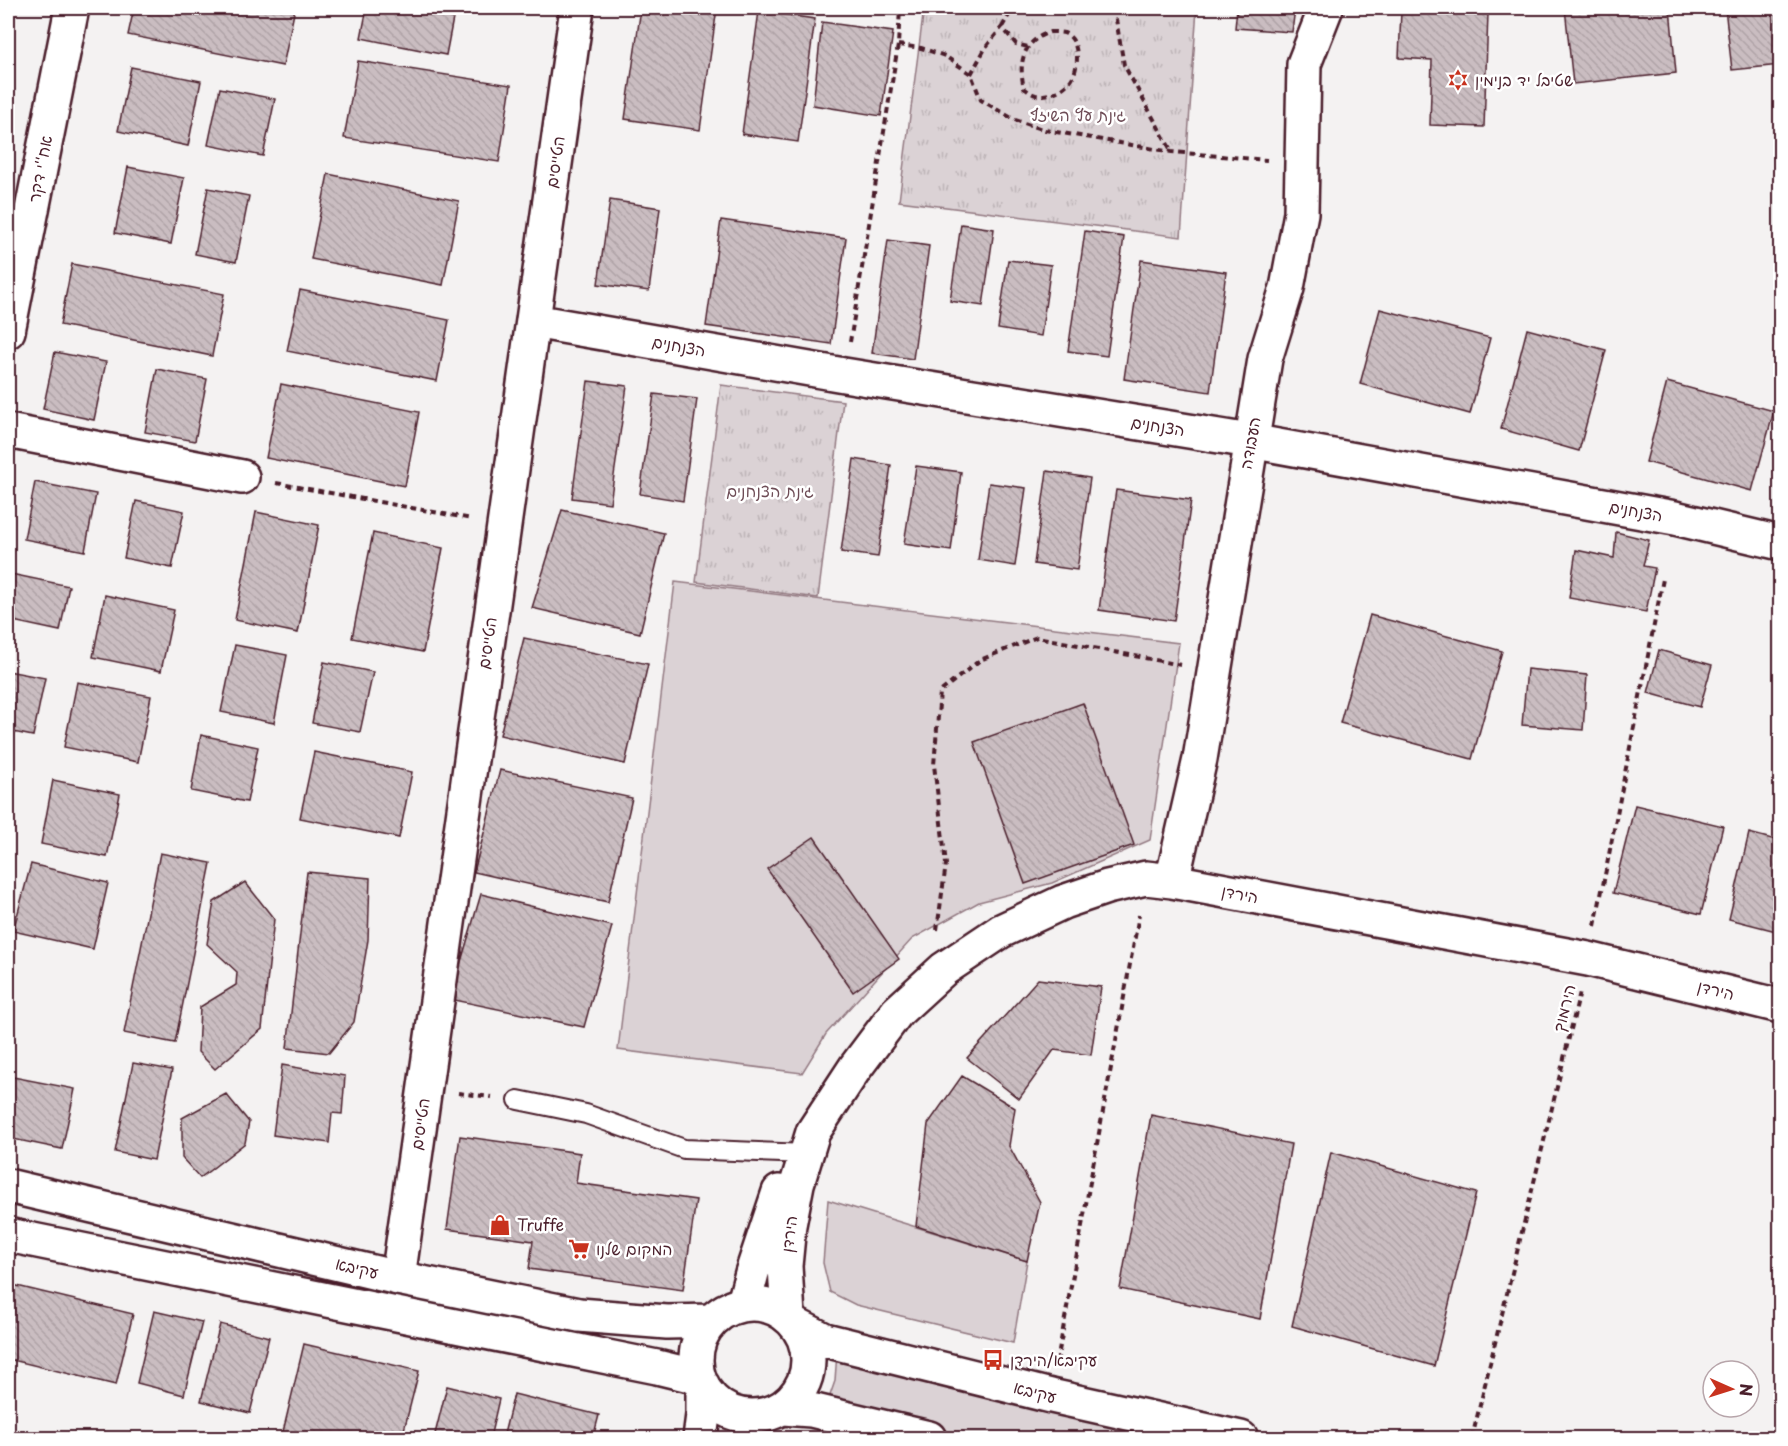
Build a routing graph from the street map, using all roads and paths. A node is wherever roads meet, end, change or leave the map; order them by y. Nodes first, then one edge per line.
1 (72, 8) edge
2 (577, 8) edge
3 (900, 8) edge
4 (1013, 8) edge
5 (1114, 8) edge
6 (1326, 8) edge
7 (1002, 27) junction
8 (898, 45) junction
9 (1028, 47) junction
10 (971, 74) junction
11 (1172, 152) junction
12 (1301, 162) junction
13 (533, 321) junction
14 (8, 331) edge
15 (844, 375) junction
16 (8, 431) edge
17 (1250, 441) junction
18 (242, 477) joint
19 (504, 524) junction
20 (1780, 543) edge
21 (1663, 579) dead end
22 (1214, 671) junction
23 (1159, 880) junction
24 (937, 932) dead end
25 (1588, 959) junction
26 (1780, 1006) edge
27 (424, 1089) junction
28 (518, 1100) joint
29 (807, 1154) junction
30 (8, 1186) edge
31 (8, 1234) edge
32 (398, 1278) junction
33 (744, 1303) junction
34 (711, 1321) junction
35 (793, 1321) junction
36 (700, 1382) junction
37 (1051, 1396) junction
38 (765, 1420) edge
39 (700, 1438) edge
40 (929, 1438) edge
41 (1240, 1438) edge
42 (1472, 1438) edge

1 - 14 street, אח''י דקר
2 - 13 street, הטייסים
3 - 8 path
4 - 7 path
5 - 11 path
6 - 12 street, העבודה
7 - 9 path
7 - 10 path
8 - 10 path
8 - 15 path
9 - 9 path
10 - 11 path
11 - 12 path
12 - 17 street, העבודה
13 - 15 street, הצנחנים
13 - 19 street, הטייסים
15 - 17 street, הצנחנים
16 - 18 street
17 - 20 street, הצנחנים
17 - 22 street, העבודה
18 - 19 path
19 - 27 street, הטייסים
21 - 25 path, הירמוך
22 - 23 street, העבודה
22 - 24 path
23 - 25 street, הירדן
23 - 29 street, הירדן
23 - 37 path
25 - 26 street, הירדן
25 - 42 path, הירמוך
27 - 28 path
27 - 32 street, הטייסים
28 - 29 lane
29 - 33 street, הירדן
29 - 35 street, הירדן
30 - 32 street, עקיבא
31 - 36 street
32 - 34 street, עקיבא
33 - 34 street
33 - 35 street
34 - 36 street
35 - 37 street, עקיבא
35 - 38 street
36 - 38 street
36 - 39 street
37 - 41 street, עקיבא
38 - 40 street

